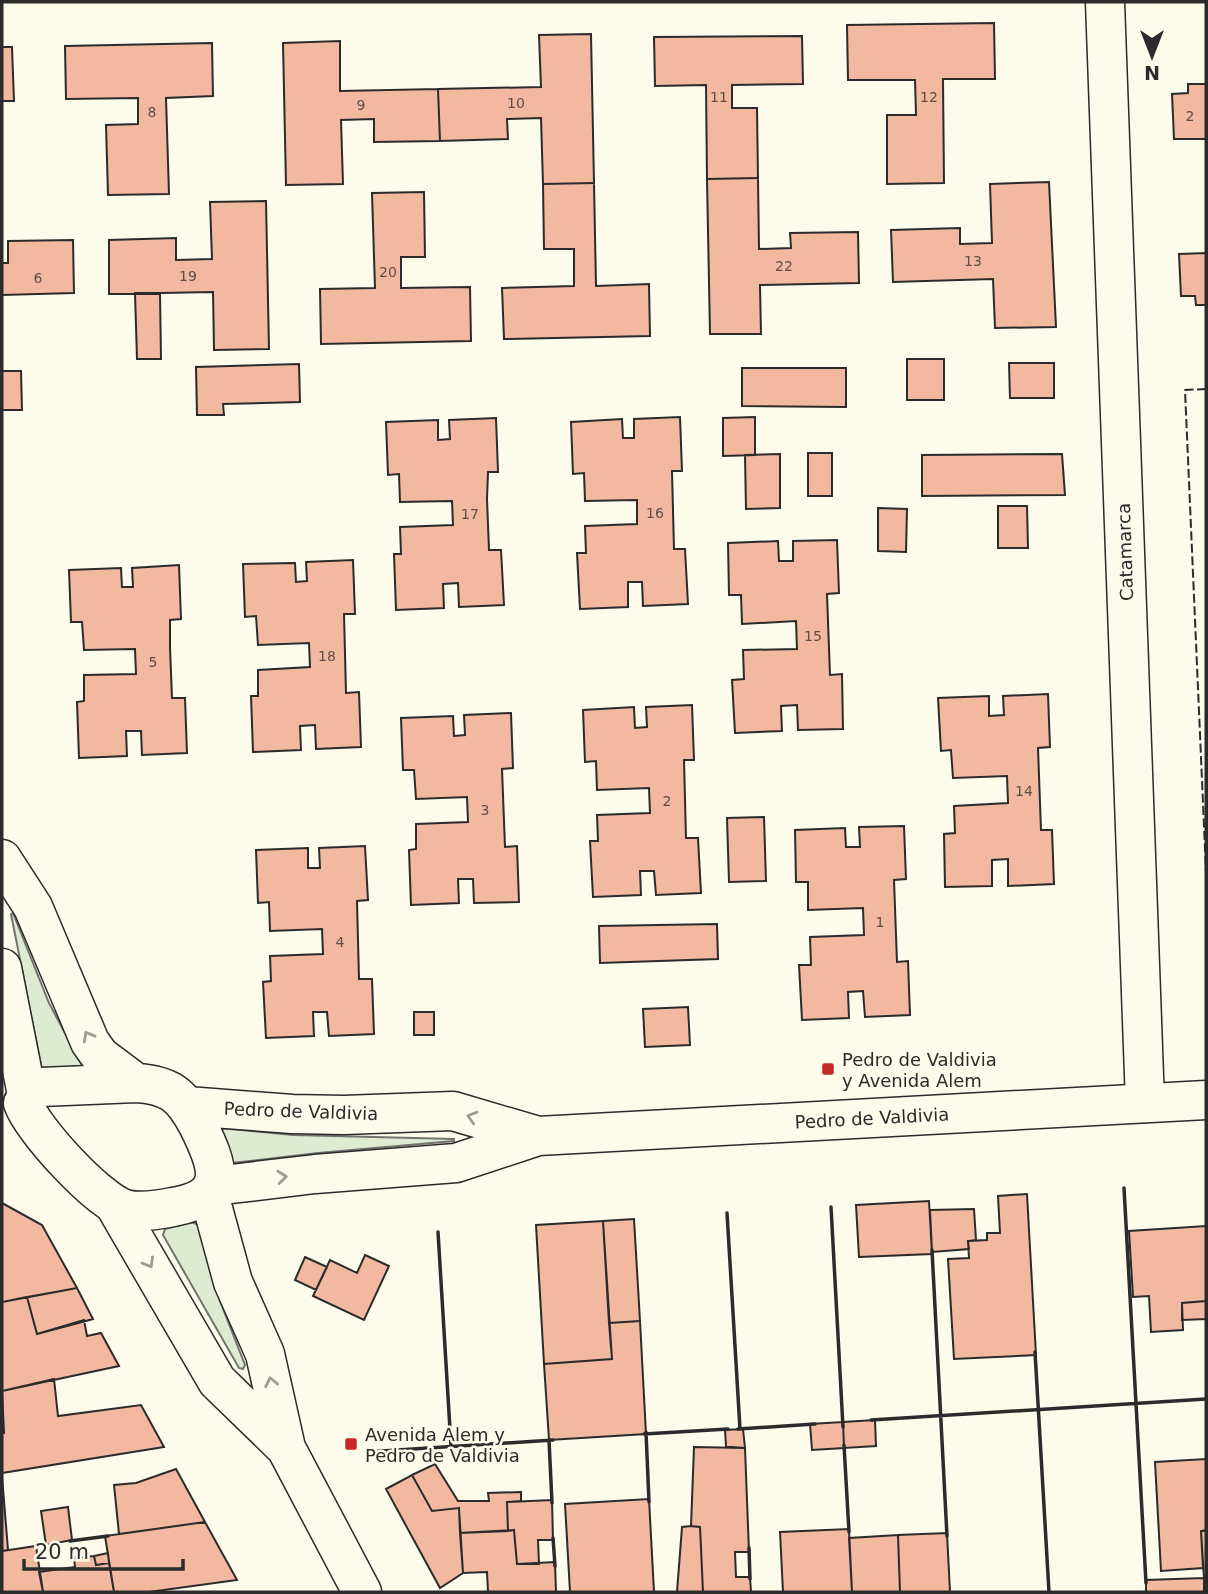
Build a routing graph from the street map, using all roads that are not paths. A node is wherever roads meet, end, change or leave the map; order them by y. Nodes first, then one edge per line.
1 (1105, 2) edge
2 (2, 859) edge
3 (2, 968) edge
4 (136, 1083) junction
5 (1206, 1100) edge
6 (17, 1101) edge
7 (1145, 1103) junction
8 (187, 1106) junction
9 (538, 1136) junction
10 (212, 1190) junction
11 (114, 1204) junction
12 (286, 1448) junction
13 (362, 1592) edge

1 - 7 street, Catamarca
4 -> 2 street
3 - 6 street
4 - 6 street
4 - 8 street
5 - 7 street, Pedro de Valdivia
6 - 11 street
7 - 9 street, Pedro de Valdivia
9 -> 8 street, Pedro de Valdivia
8 - 10 street
10 -> 9 street, Pedro de Valdivia
10 - 11 street, Pedro de Valdivia
12 -> 10 street
11 -> 12 street
12 - 13 street

